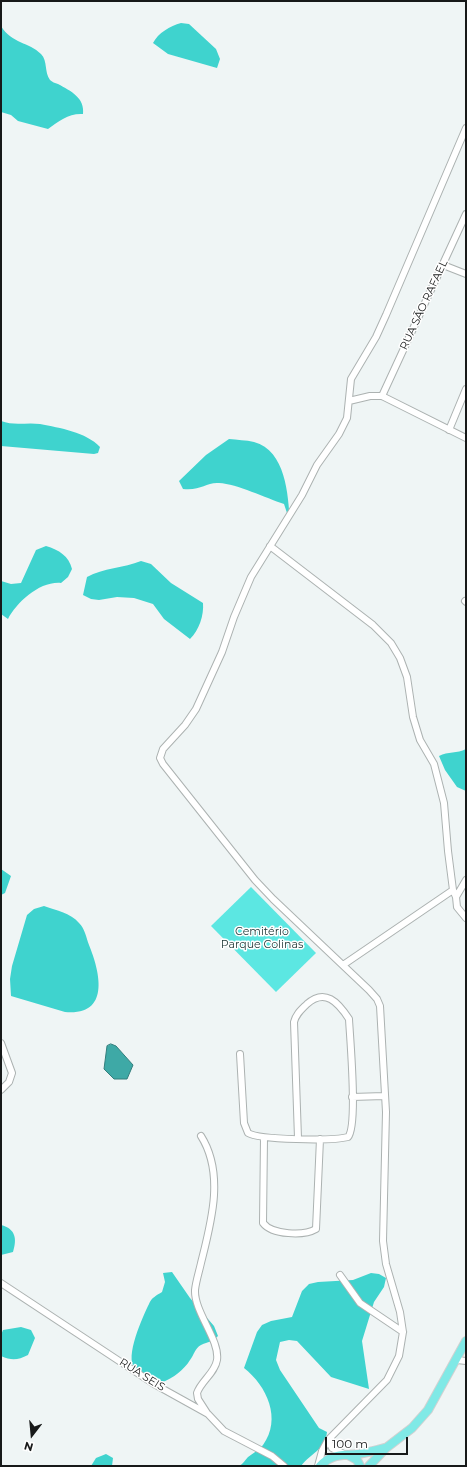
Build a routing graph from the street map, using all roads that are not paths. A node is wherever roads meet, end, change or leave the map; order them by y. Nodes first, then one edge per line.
1 (466, 128) edge
2 (466, 214) edge
3 (443, 265) junction
4 (466, 274) edge
5 (466, 389) edge
6 (382, 396) junction
7 (349, 402) junction
8 (449, 430) junction
9 (466, 438) edge
10 (270, 546) junction
11 (466, 880) edge
12 (453, 890) junction
13 (456, 897) junction
14 (466, 918) edge
15 (343, 965) junction
16 (1, 1043) edge
17 (240, 1054) dead end
18 (1, 1090) edge
19 (384, 1096) junction
20 (352, 1097) junction
21 (201, 1136) dead end
22 (264, 1138) junction
23 (298, 1138) junction
24 (320, 1139) junction
25 (340, 1275) dead end
26 (1, 1283) edge
27 (402, 1332) junction
28 (466, 1344) edge
29 (457, 1360) junction
30 (466, 1361) edge
31 (208, 1414) junction
32 (328, 1440) junction
33 (386, 1448) junction
34 (345, 1455) junction
35 (284, 1466) edge
36 (319, 1466) edge
37 (360, 1466) edge
38 (370, 1466) edge

1 - 7 street
2 - 3 street, RUA SÃO RAFAEL
3 - 4 street
3 - 6 street, RUA SÃO RAFAEL
5 - 8 street
6 - 7 street
6 - 8 street
7 - 10 street
8 - 9 street
10 - 12 street
10 - 15 street
11 - 13 street
12 - 13 street
12 - 15 street
13 - 14 street
15 - 19 street
16 - 18 street
17 - 22 street
19 - 20 street
19 - 27 street
20 - 23 street
20 - 24 street
21 - 31 street
22 - 23 street
22 - 24 street
23 - 24 street
25 - 27 street
26 - 31 street, RUA SEIS
27 - 32 street
28 - 29 main road
29 - 30 street
29 - 33 main road
31 - 35 street, RUA SEIS
32 - 34 street
32 - 36 street
33 - 34 main road
33 - 38 main road
34 - 36 main road
34 - 37 main road

